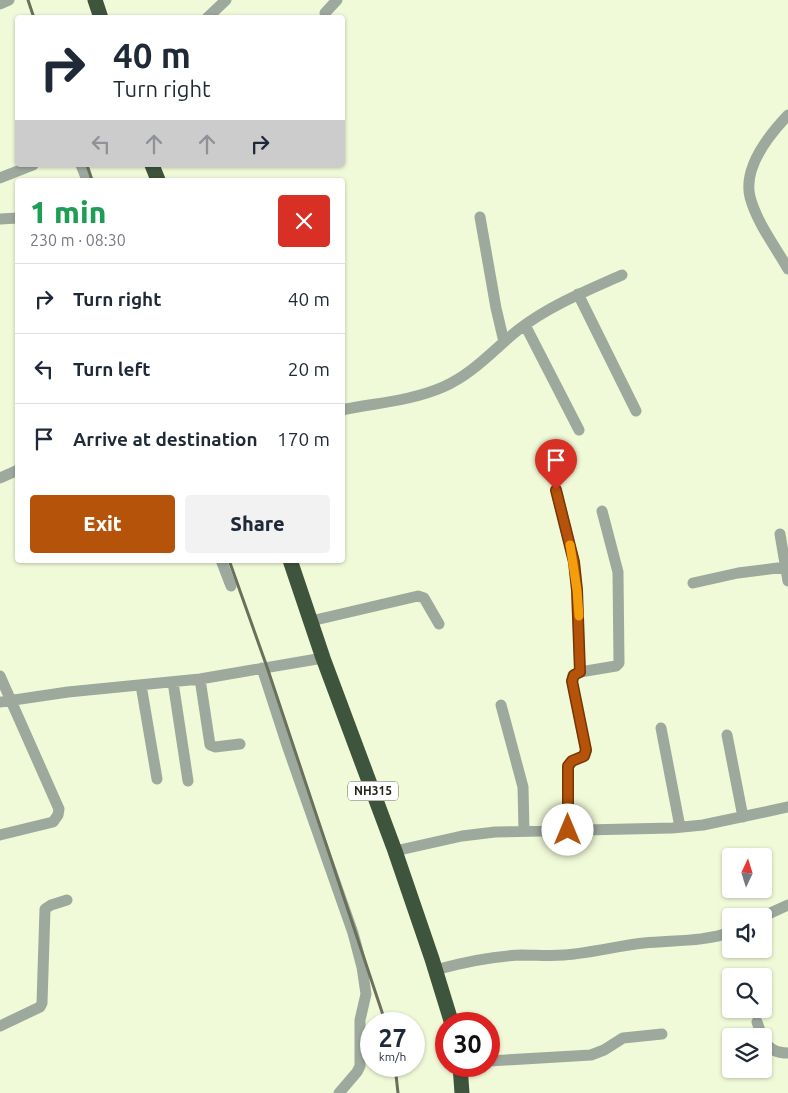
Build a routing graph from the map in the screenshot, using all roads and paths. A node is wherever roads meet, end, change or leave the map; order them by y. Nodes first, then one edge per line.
1 (9, 0) edge
2 (95, 0) edge
3 (226, 0) edge
4 (337, 0) edge
5 (0, 4) edge
6 (325, 12) dead end
7 (100, 15) edge
8 (209, 15) edge
9 (788, 115) edge
10 (29, 167) edge
11 (0, 178) edge
12 (480, 217) dead end
13 (15, 218) edge
14 (0, 219) edge
15 (788, 269) edge
16 (622, 275) dead end
17 (578, 294) junction
18 (525, 325) junction
19 (504, 342) junction
20 (345, 409) edge
21 (636, 411) dead end
22 (579, 430) dead end
23 (15, 471) edge
24 (0, 478) edge
25 (556, 490) dead end
26 (602, 511) dead end
27 (780, 534) dead end
28 (222, 563) edge
29 (291, 563) edge
30 (785, 567) junction
31 (788, 581) edge
32 (693, 584) dead end
33 (231, 586) dead end
34 (312, 621) junction
35 (439, 624) dead end
36 (323, 658) junction
37 (262, 668) junction
38 (580, 672) junction
39 (0, 676) edge
40 (200, 679) junction
41 (173, 682) junction
42 (141, 685) junction
43 (6, 701) edge
44 (501, 705) dead end
45 (661, 728) dead end
46 (727, 735) dead end
47 (240, 744) dead end
48 (157, 779) dead end
49 (188, 781) dead end
50 (788, 807) edge
51 (743, 817) junction
52 (680, 827) junction
53 (568, 830) junction
54 (524, 831) junction
55 (0, 835) edge
56 (395, 851) junction
57 (67, 900) dead end
58 (788, 905) edge
59 (772, 912) edge
60 (722, 935) edge
61 (435, 970) junction
62 (448, 1012) edge
63 (757, 1022) dead end
64 (0, 1026) edge
65 (759, 1028) edge
66 (662, 1034) dead end
67 (772, 1050) edge
68 (787, 1055) edge
69 (500, 1060) edge
70 (461, 1077) edge
71 (339, 1093) edge
72 (462, 1093) edge

1 - 5 street
2 - 7 highway
3 - 8 street
4 - 6 street
9 - 15 street
10 - 11 street
12 - 19 street
13 - 14 street
16 - 17 street
17 - 18 street
17 - 21 street
18 - 19 street
18 - 22 street
19 - 20 street
23 - 24 street
25 - 38 street
26 - 38 street
27 - 30 street
28 - 33 street
29 - 34 highway, NH315
30 - 31 street
30 - 32 street
34 - 35 street
34 - 36 highway, NH315
36 - 37 street
36 - 56 highway, NH315
37 - 40 street
37 - 71 street
38 - 53 street
39 - 43 street
40 - 41 street
40 - 47 street
41 - 42 street
41 - 49 street
42 - 43 street
42 - 48 street
43 - 55 street
44 - 54 street
45 - 52 street
46 - 51 street
50 - 51 street
51 - 52 street
52 - 53 street
53 - 54 street
54 - 56 street
56 - 61 highway, NH315
57 - 64 street
58 - 59 street
60 - 61 street
61 - 62 highway, NH315
63 - 65 street
66 - 69 street
67 - 68 street
70 - 72 highway

